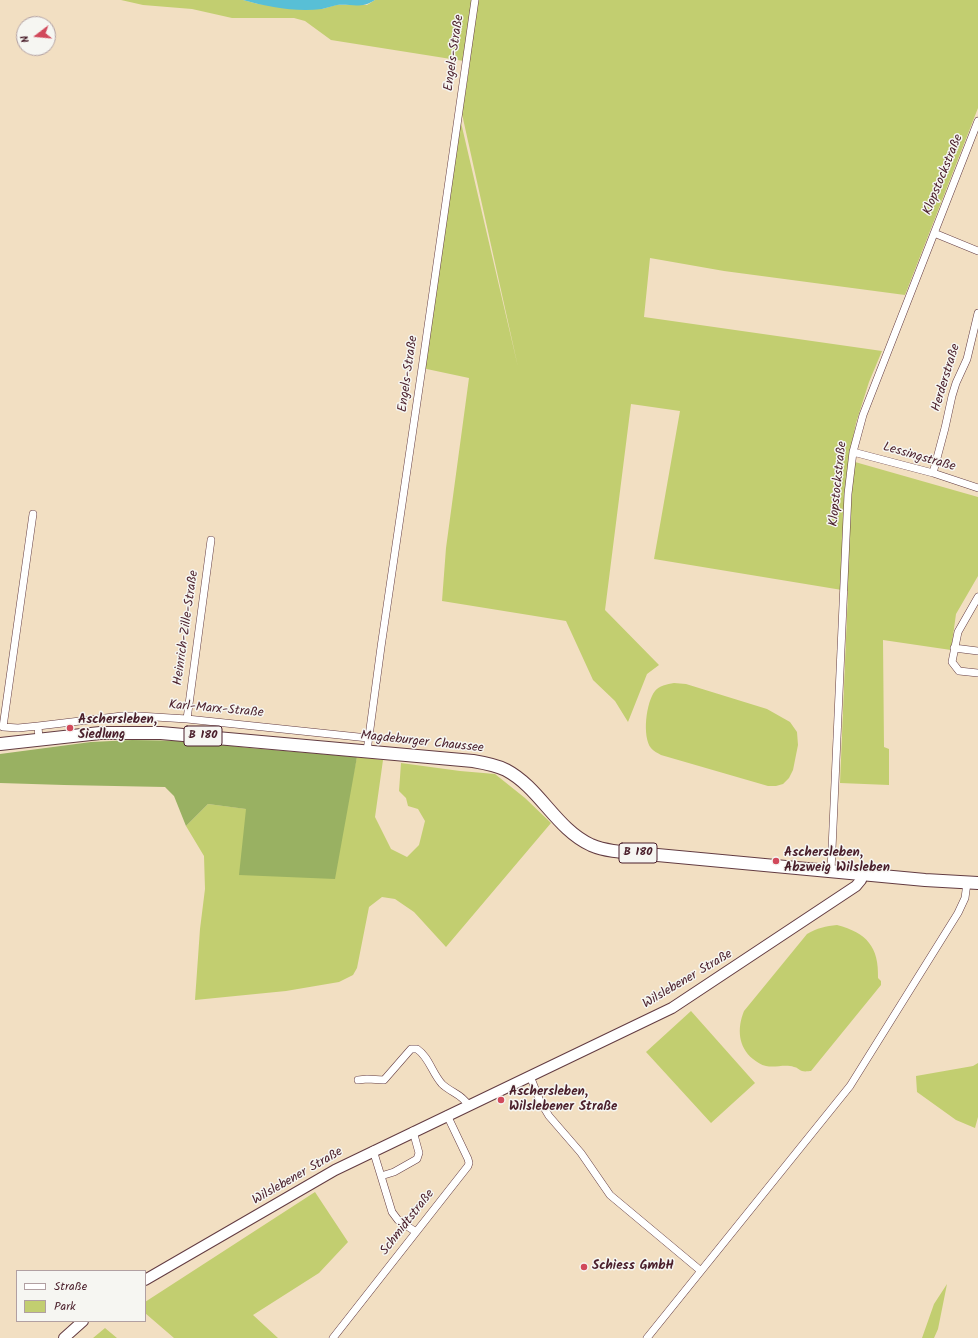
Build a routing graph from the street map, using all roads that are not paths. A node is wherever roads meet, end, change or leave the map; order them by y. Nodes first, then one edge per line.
1 (475, 0) edge
2 (978, 121) edge
3 (934, 233) junction
4 (978, 251) edge
5 (978, 313) edge
6 (853, 452) junction
7 (933, 473) junction
8 (978, 488) edge
9 (33, 514) dead end
10 (211, 540) dead end
11 (978, 597) edge
12 (954, 648) junction
13 (978, 651) edge
14 (978, 674) edge
15 (187, 718) junction
16 (38, 726) junction
17 (368, 738) junction
18 (39, 740) junction
19 (0, 744) edge
20 (367, 751) junction
21 (831, 871) junction
22 (863, 874) junction
23 (972, 883) edge
24 (530, 1076) junction
25 (358, 1080) dead end
26 (468, 1105) junction
27 (448, 1115) junction
28 (413, 1131) junction
29 (370, 1152) junction
30 (381, 1176) junction
31 (416, 1232) junction
32 (701, 1271) junction
33 (146, 1279) edge
34 (82, 1322) edge
35 (64, 1338) edge
36 (333, 1338) edge
37 (649, 1338) edge

1 - 17 street, Engels-Straße
2 - 3 street, Klopstockstraße
3 - 4 street
3 - 6 street, Klopstockstraße
5 - 7 street, Herderstraße
6 - 7 street, Lessingstraße
6 - 21 street, Klopstockstraße
7 - 8 street, Lessingstraße
9 - 16 street, Karl-Marx-Straße
10 - 15 street, Heinrich-Zille-Straße
11 - 12 street
12 - 13 street
12 - 14 street
15 - 16 street, Karl-Marx-Straße
15 - 17 street, Karl-Marx-Straße
16 - 18 street
17 - 20 street, Engels-Straße
18 - 19 main road, Magdeburger Chaussee / B 180
18 - 20 main road, Magdeburger Chaussee / B 180
20 - 21 main road, Magdeburger Chaussee / B 180
21 - 22 main road, Magdeburger Chaussee / B 180
22 - 23 main road, Magdeburger Chaussee / B 180
22 - 24 street, Wilslebener Straße
23 - 32 street
24 - 26 street, Wilslebener Straße
24 - 32 street
25 - 26 street
26 - 27 street, Wilslebener Straße
27 - 28 street, Wilslebener Straße
27 - 31 street, Schmidtstraße
28 - 29 street, Wilslebener Straße
28 - 30 street
29 - 30 street
29 - 33 street, Wilslebener Straße
30 - 31 street
31 - 36 street, Schmidtstraße
32 - 37 street
34 - 35 street

